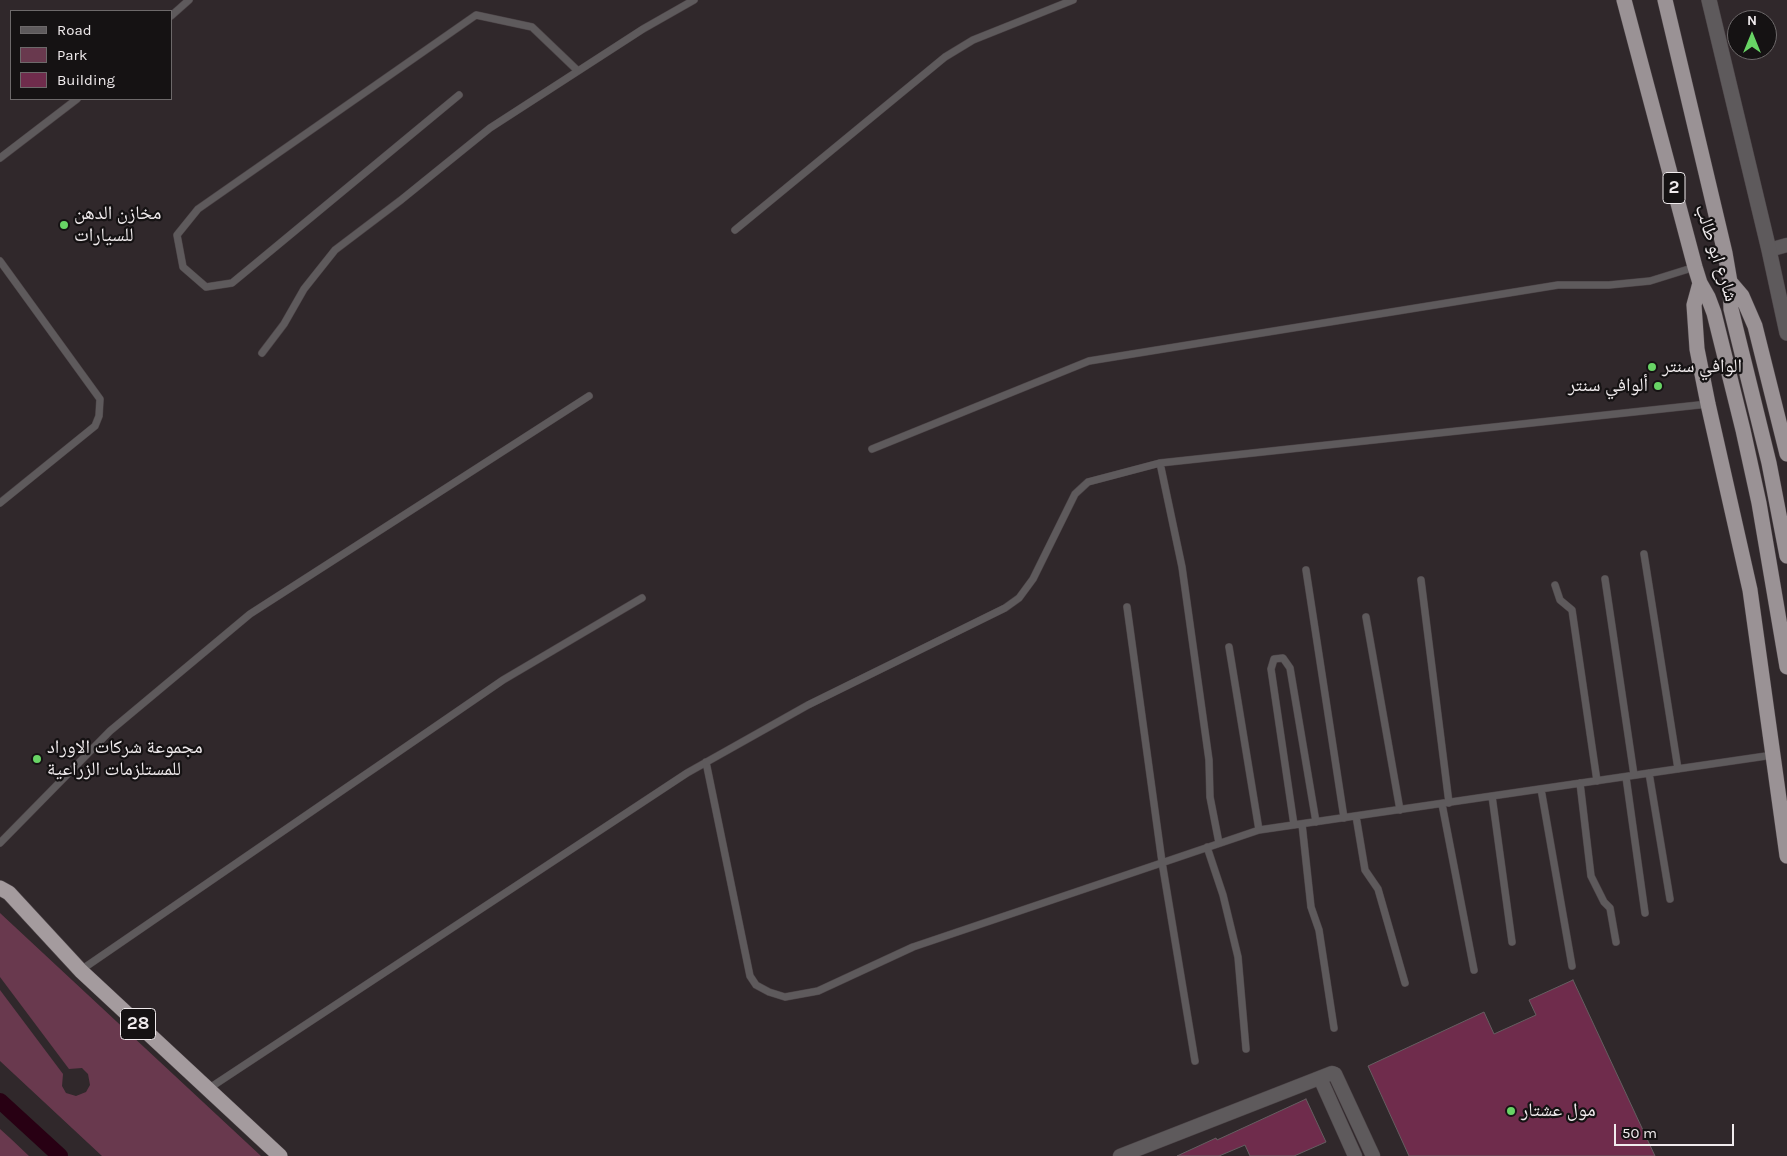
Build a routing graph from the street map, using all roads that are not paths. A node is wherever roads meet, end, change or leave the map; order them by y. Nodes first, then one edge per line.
1 (189, 0) edge
2 (694, 0) edge
3 (1074, 0) edge
4 (1624, 0) edge
5 (1709, 0) edge
6 (1667, 3) edge
7 (172, 15) edge
8 (578, 71) junction
9 (459, 95) dead end
10 (76, 100) edge
11 (0, 158) edge
12 (735, 230) dead end
13 (1787, 245) edge
14 (1769, 250) junction
15 (0, 261) edge
16 (1695, 267) junction
17 (1730, 282) junction
18 (1700, 283) junction
19 (1787, 333) edge
20 (262, 353) dead end
21 (589, 396) dead end
22 (1708, 404) junction
23 (872, 449) dead end
24 (1787, 454) edge
25 (1160, 463) junction
26 (0, 503) edge
27 (1644, 554) dead end
28 (1787, 556) edge
29 (1306, 570) dead end
30 (1606, 579) dead end
31 (1422, 580) dead end
32 (1555, 585) dead end
33 (642, 598) dead end
34 (1126, 607) dead end
35 (1366, 618) dead end
36 (1229, 647) dead end
37 (1787, 667) edge
38 (1773, 755) junction
39 (706, 762) junction
40 (1678, 769) junction
41 (1649, 773) junction
42 (1630, 776) junction
43 (1597, 781) junction
44 (1580, 784) junction
45 (1541, 789) junction
46 (1492, 796) junction
47 (1446, 803) junction
48 (1400, 810) junction
49 (1356, 816) junction
50 (1344, 818) junction
51 (1316, 822) junction
52 (1298, 825) junction
53 (1259, 830) junction
54 (0, 843) edge
55 (1219, 843) junction
56 (1207, 847) junction
57 (1787, 856) edge
58 (1162, 862) junction
59 (0, 888) edge
60 (1670, 899) dead end
61 (1645, 913) dead end
62 (1512, 942) dead end
63 (1616, 942) dead end
64 (1572, 966) dead end
65 (1474, 970) dead end
66 (81, 971) junction
67 (1405, 983) dead end
68 (1334, 1028) dead end
69 (1246, 1049) dead end
70 (1195, 1061) dead end
71 (1320, 1078) junction
72 (208, 1089) junction
73 (1372, 1152) edge
74 (280, 1156) edge
75 (1120, 1156) edge
76 (1354, 1156) edge

1 - 7 lane
2 - 8 lane
3 - 12 lane
4 - 16 highway, شارع ابو طالب / 2
5 - 14 street
6 - 17 highway, شارع ابو طالب / 2
8 - 9 lane
8 - 20 lane
10 - 11 lane
13 - 14 street
14 - 19 street
15 - 26 lane
16 - 18 highway, شارع ابو طالب / 2
16 - 23 lane
17 - 24 highway
17 - 28 highway, شارع ابو طالب / 2
18 - 22 highway
18 - 37 highway, شارع ابو طالب / 2
21 - 54 lane
22 - 25 lane
22 - 38 highway
25 - 39 lane
25 - 55 lane
27 - 40 lane
29 - 50 lane
30 - 42 lane
31 - 47 lane
32 - 43 lane
33 - 66 lane
34 - 58 lane
35 - 48 lane
36 - 53 lane
38 - 40 lane
38 - 57 highway
39 - 58 lane
39 - 72 lane
40 - 41 lane
41 - 42 lane
41 - 60 lane
42 - 43 lane
42 - 61 lane
43 - 44 lane
44 - 45 lane
44 - 63 lane
45 - 46 lane
45 - 64 lane
46 - 47 lane
46 - 62 lane
47 - 48 lane
47 - 65 lane
48 - 49 lane
49 - 50 lane
49 - 67 lane
50 - 51 lane
51 - 52 lane
51 - 52 lane
52 - 53 lane
52 - 68 lane
53 - 55 lane
55 - 56 lane
56 - 58 lane
56 - 69 lane
58 - 70 lane
59 - 66 highway, 28
66 - 72 highway, 28
71 - 73 street
71 - 75 street
71 - 76 street
72 - 74 highway, 28
73 - 76 street

